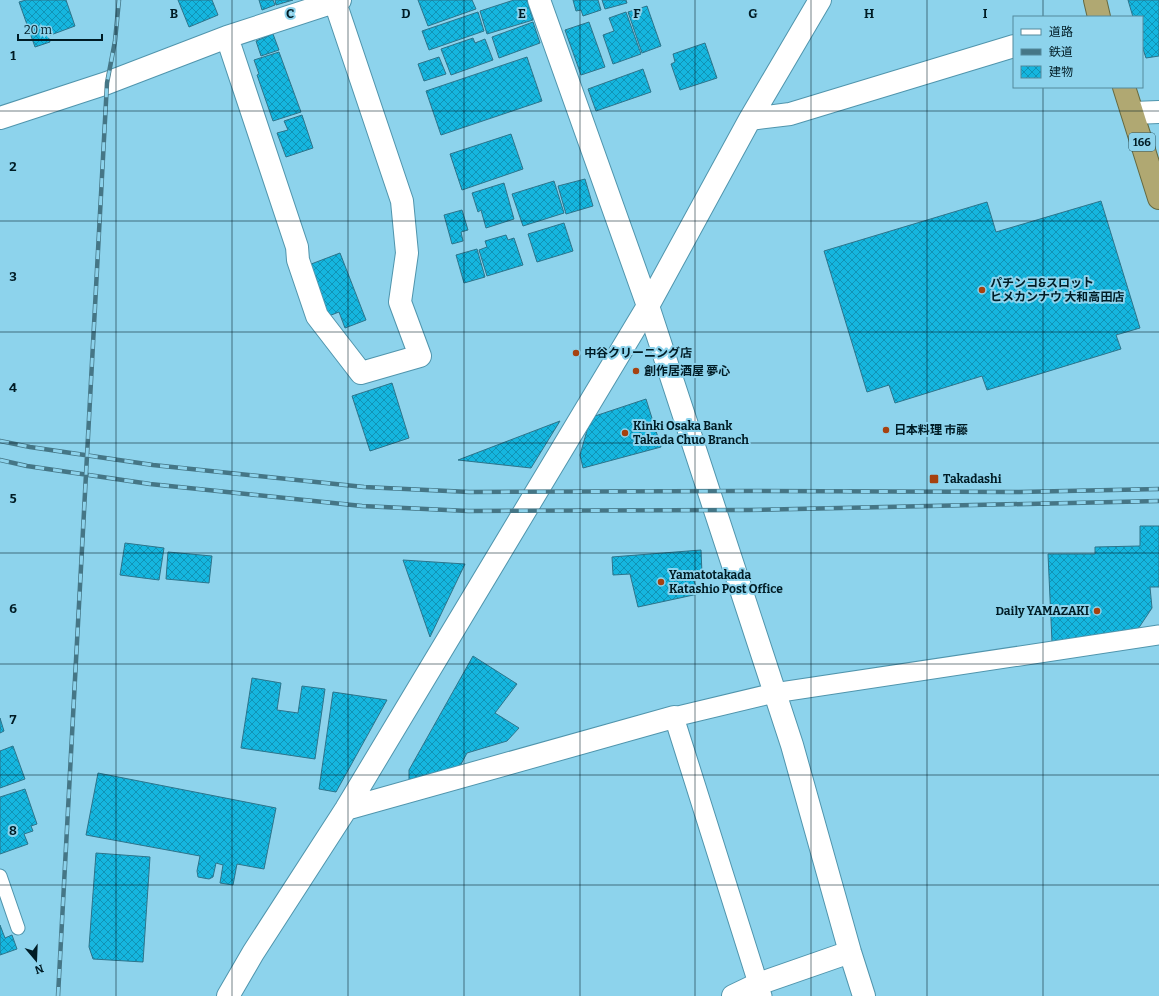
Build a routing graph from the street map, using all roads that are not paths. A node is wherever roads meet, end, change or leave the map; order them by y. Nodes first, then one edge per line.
1 (539, 0) edge
2 (820, 0) edge
3 (1095, 0) edge
4 (338, 1) edge
5 (1099, 16) edge
6 (227, 37) junction
7 (1013, 46) edge
8 (1124, 88) edge
9 (1159, 112) edge
10 (1133, 113) junction
11 (0, 118) edge
12 (750, 119) junction
13 (1159, 198) edge
14 (648, 306) junction
15 (1159, 635) edge
16 (774, 693) junction
17 (674, 717) junction
18 (346, 809) junction
19 (0, 876) edge
20 (18, 928) dead end
21 (850, 952) junction
22 (760, 990) edge
23 (228, 996) edge
24 (733, 996) edge
25 (864, 996) edge

1 - 14 street
2 - 12 street
3 - 5 highway
4 - 6 street
4 - 6 street
6 - 11 street
7 - 12 street
8 - 10 highway, 166
9 - 10 street
10 - 13 highway, 166
12 - 14 street
14 - 16 street
14 - 18 street
15 - 16 street
16 - 17 street
16 - 21 street
17 - 18 street
17 - 22 street
18 - 23 street
19 - 20 lane
21 - 22 street
21 - 25 street
22 - 24 street

